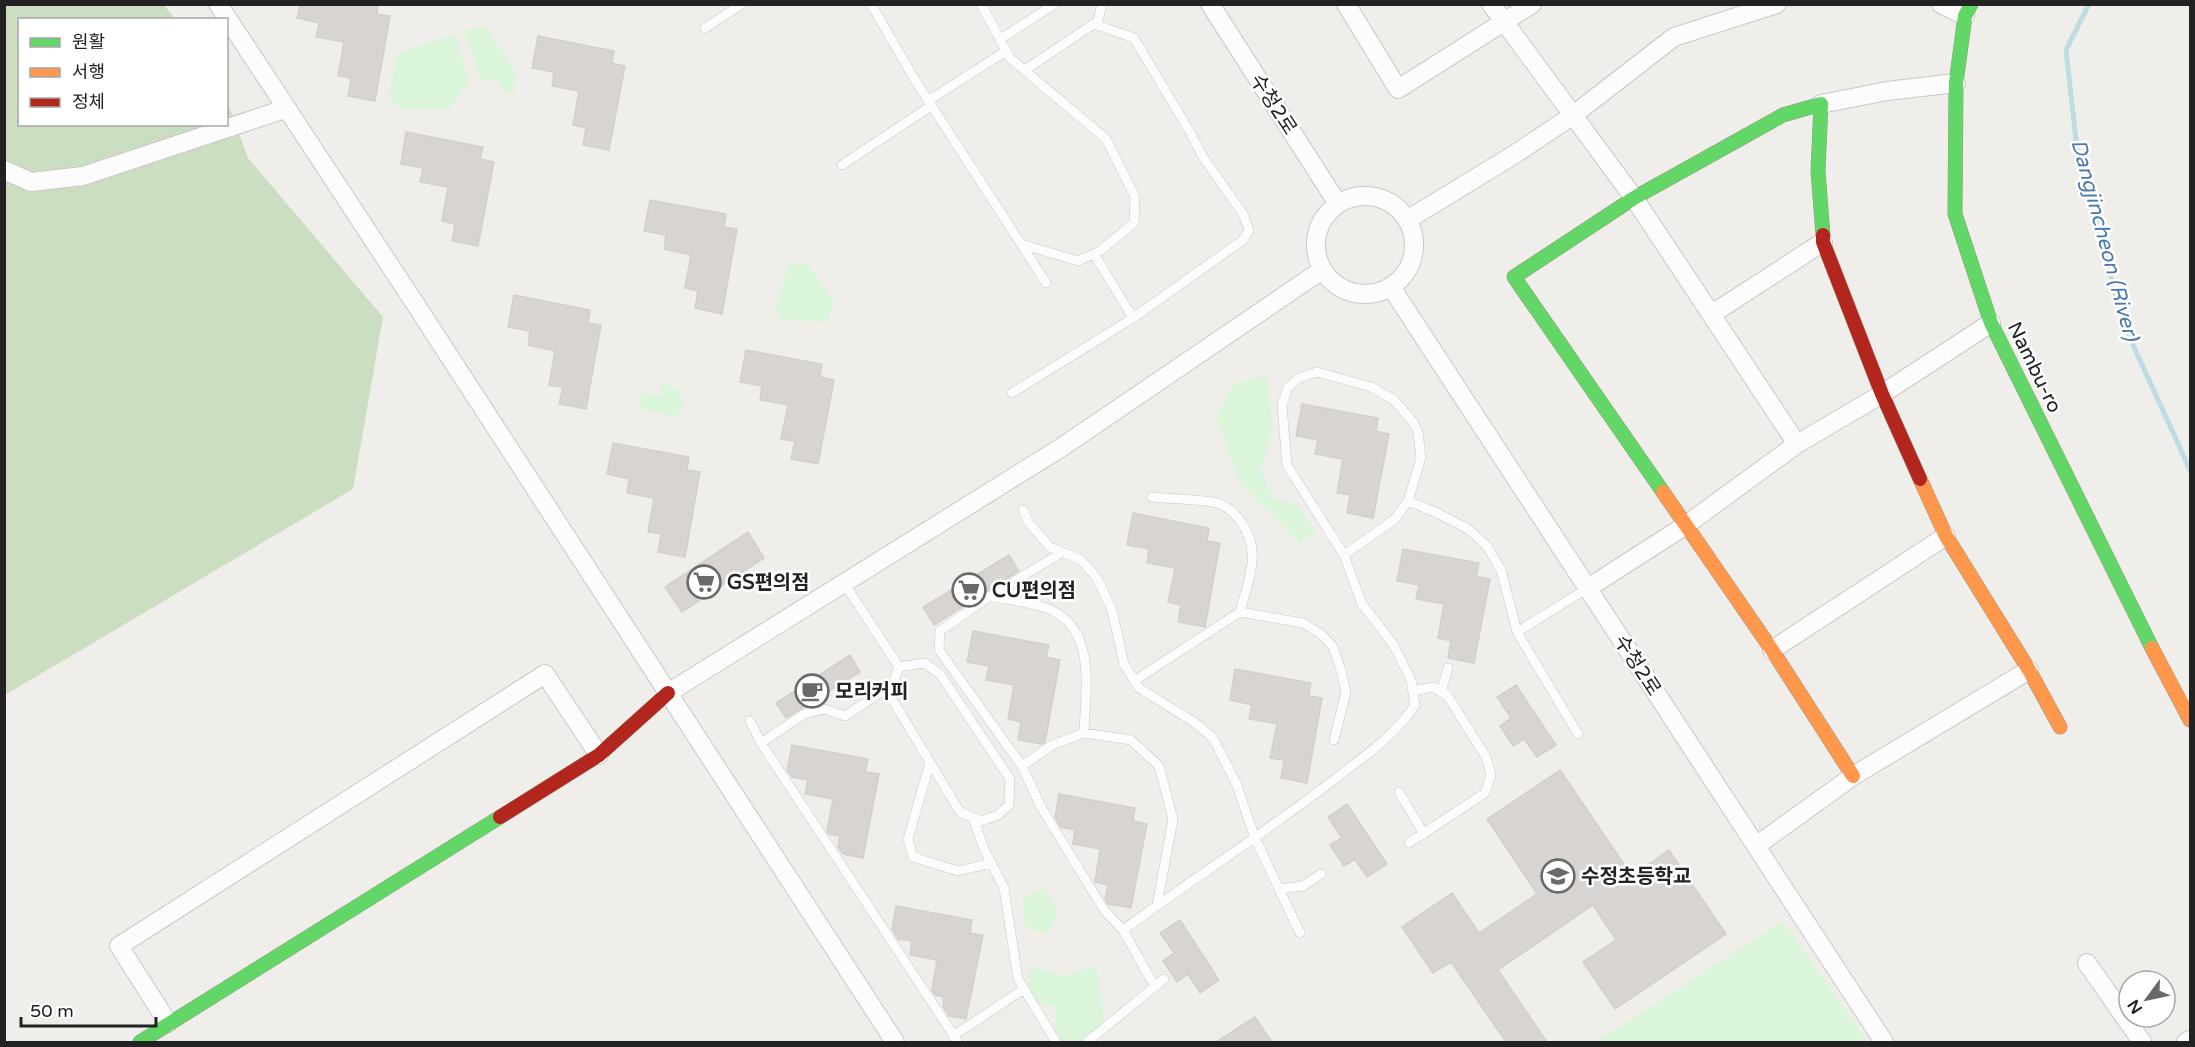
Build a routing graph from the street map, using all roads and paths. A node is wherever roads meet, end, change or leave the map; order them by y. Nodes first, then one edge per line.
1 (218, 4) edge
2 (742, 4) edge
3 (871, 4) edge
4 (981, 4) edge
5 (1055, 4) edge
6 (1102, 4) edge
7 (1210, 4) edge
8 (1346, 4) edge
9 (1491, 4) edge
10 (1532, 4) edge
11 (1777, 4) edge
12 (1941, 4) edge
13 (1968, 10) edge
14 (227, 18) edge
15 (228, 20) edge
16 (1504, 23) junction
17 (1094, 24) junction
18 (705, 28) dead end
19 (1000, 39) junction
20 (1006, 51) junction
21 (1025, 70) junction
22 (1956, 83) junction
23 (930, 103) junction
24 (1821, 104) junction
25 (285, 109) junction
26 (1572, 116) junction
27 (842, 165) dead end
28 (4, 170) edge
29 (1634, 198) junction
30 (1338, 204) junction
31 (1407, 220) junction
32 (1823, 242) junction
33 (1021, 244) junction
34 (1094, 254) junction
35 (1322, 270) junction
36 (1046, 283) dead end
37 (1391, 287) junction
38 (1712, 314) junction
39 (1133, 318) junction
40 (1991, 322) junction
41 (1012, 393) dead end
42 (1882, 393) junction
43 (1797, 444) junction
44 (1152, 497) dead end
45 (1408, 501) junction
46 (1023, 510) dead end
47 (1686, 525) junction
48 (1947, 536) junction
49 (1061, 553) junction
50 (1344, 555) junction
51 (844, 583) junction
52 (1587, 588) junction
53 (990, 596) junction
54 (1240, 612) junction
55 (1517, 632) junction
56 (1772, 650) junction
57 (944, 658) junction
58 (899, 667) junction
59 (930, 668) junction
60 (1448, 668) dead end
61 (2029, 670) junction
62 (1134, 681) junction
63 (892, 685) junction
64 (1413, 691) junction
65 (1441, 692) junction
66 (668, 693) junction
67 (2190, 720) edge
68 (750, 721) dead end
69 (2060, 727) dead end
70 (1084, 734) junction
71 (1578, 734) dead end
72 (1334, 740) dead end
73 (761, 743) junction
74 (599, 755) junction
75 (930, 762) junction
76 (1022, 766) junction
77 (1853, 776) junction
78 (1399, 792) dead end
79 (974, 818) junction
80 (1424, 834) junction
81 (1255, 838) junction
82 (1409, 843) dead end
83 (1756, 846) junction
84 (991, 863) junction
85 (1321, 874) dead end
86 (1279, 889) junction
87 (1157, 905) junction
88 (1123, 930) junction
89 (1300, 933) dead end
90 (2087, 963) dead end
91 (1164, 979) dead end
92 (1155, 987) junction
93 (1024, 989) junction
94 (168, 1023) junction
95 (955, 1039) edge
96 (2190, 1040) edge
97 (140, 1042) edge
98 (895, 1042) edge
99 (1056, 1042) edge
100 (1087, 1042) edge
101 (1884, 1042) edge
102 (2142, 1042) edge
103 (2186, 1042) edge

1 - 14 street
2 - 18 lane
3 - 23 lane
4 - 19 lane
5 - 19 lane
6 - 17 lane
7 - 30 street, 수청2로
8 - 16 street
9 - 16 street
10 - 16 street
11 - 26 street
12 - 13 street
13 - 22 street, Nambu-ro
15 - 25 street
16 - 26 street
17 - 21 lane
17 - 39 lane
19 - 20 lane
20 - 21 lane
20 - 23 lane
21 - 34 lane
22 - 24 street
22 - 40 street, Nambu-ro
23 - 27 lane
23 - 33 lane
24 - 29 street
24 - 32 street
25 - 28 street
25 - 66 street
26 - 29 street
26 - 31 street
29 - 38 street
29 - 47 street
30 - 31 street
30 - 35 street
31 - 37 street
32 - 38 street
32 - 42 street
33 - 34 lane
33 - 36 lane
34 - 39 lane
35 - 37 street
35 - 51 street
37 - 52 street, 수청2로
38 - 43 street
39 - 41 lane
40 - 42 street
40 - 67 street, Nambu-ro
42 - 43 street
42 - 48 street
43 - 47 street
44 - 54 lane
45 - 50 lane
45 - 50 lane
45 - 55 lane
46 - 49 lane
47 - 52 street
47 - 56 street
48 - 56 street
48 - 61 street
49 - 53 lane
49 - 62 lane
50 - 64 lane
51 - 58 lane
51 - 66 street
52 - 55 lane
52 - 83 street, 수청2로
53 - 57 lane
53 - 70 lane
54 - 62 lane
54 - 72 lane
55 - 71 lane
56 - 77 street
57 - 59 lane
57 - 76 lane
58 - 59 lane
58 - 63 lane
59 - 79 lane
60 - 65 lane
61 - 69 street
61 - 77 street
62 - 81 lane
63 - 73 lane
63 - 75 lane
64 - 65 lane
64 - 81 lane
65 - 80 lane
66 - 74 street
66 - 98 street
68 - 73 lane
70 - 76 lane
70 - 87 lane
73 - 95 lane
74 - 94 street
74 - 94 street
75 - 79 lane
75 - 84 lane
76 - 88 lane
77 - 83 street
78 - 80 lane
79 - 84 lane
80 - 82 lane
81 - 86 lane
81 - 87 lane
83 - 101 street, 수청2로
84 - 93 lane
85 - 86 lane
86 - 89 lane
87 - 88 lane
88 - 92 lane
90 - 102 street
91 - 92 lane
92 - 100 lane
93 - 95 lane
93 - 99 lane
94 - 97 street
96 - 103 street

